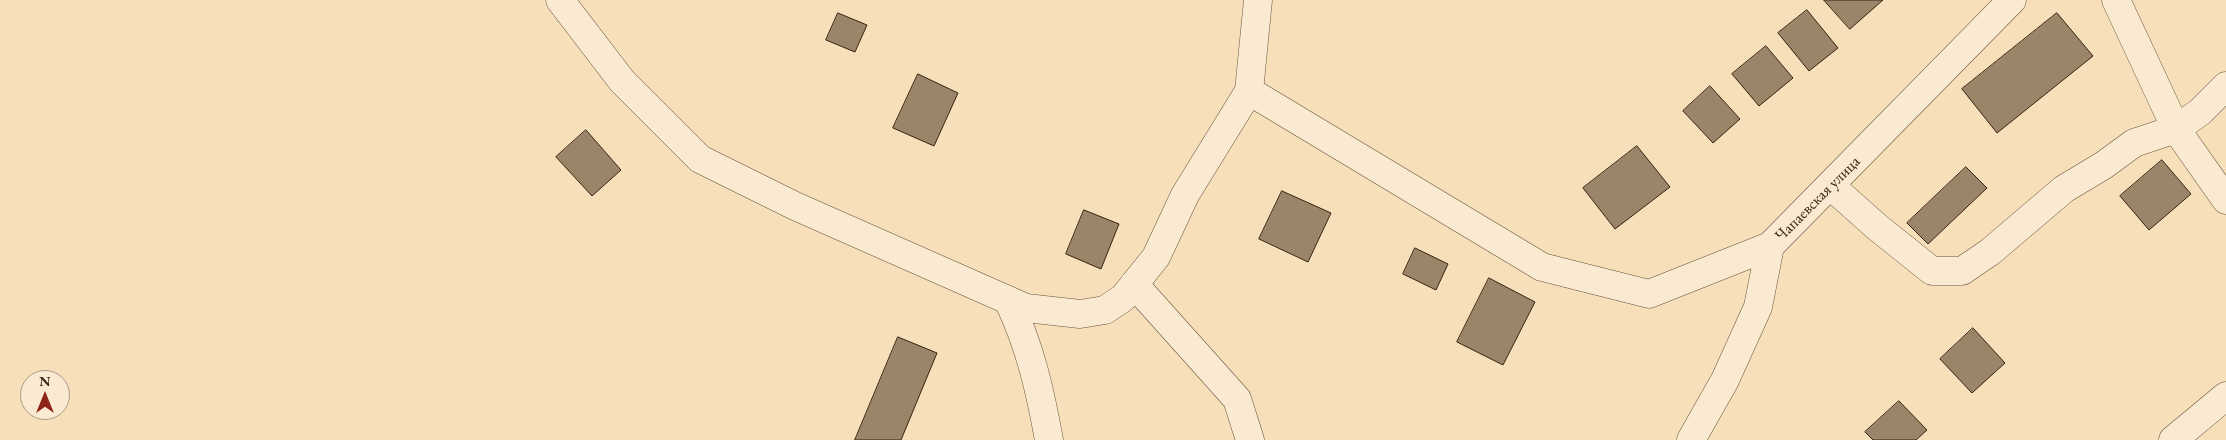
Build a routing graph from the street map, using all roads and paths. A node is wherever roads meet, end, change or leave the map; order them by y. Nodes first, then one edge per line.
1 (560, 0) edge
2 (1258, 0) edge
3 (2012, 0) edge
4 (2116, 0) edge
5 (2226, 86) edge
6 (1249, 91) junction
7 (2176, 129) junction
8 (1831, 186) junction
9 (2226, 200) edge
10 (1770, 246) junction
11 (1134, 284) junction
12 (1008, 300) junction
13 (2226, 396) edge
14 (1049, 440) edge
15 (1250, 440) edge
16 (1691, 440) edge
17 (2173, 440) edge

1 - 12 street
2 - 6 street
3 - 8 street, Чапаевская улица
4 - 7 street
5 - 7 street
6 - 10 street
6 - 11 street
7 - 8 street
7 - 9 street
8 - 10 street, Чапаевская улица
10 - 16 street, Чапаевская улица
11 - 12 street
11 - 15 street
12 - 14 street
13 - 17 street

